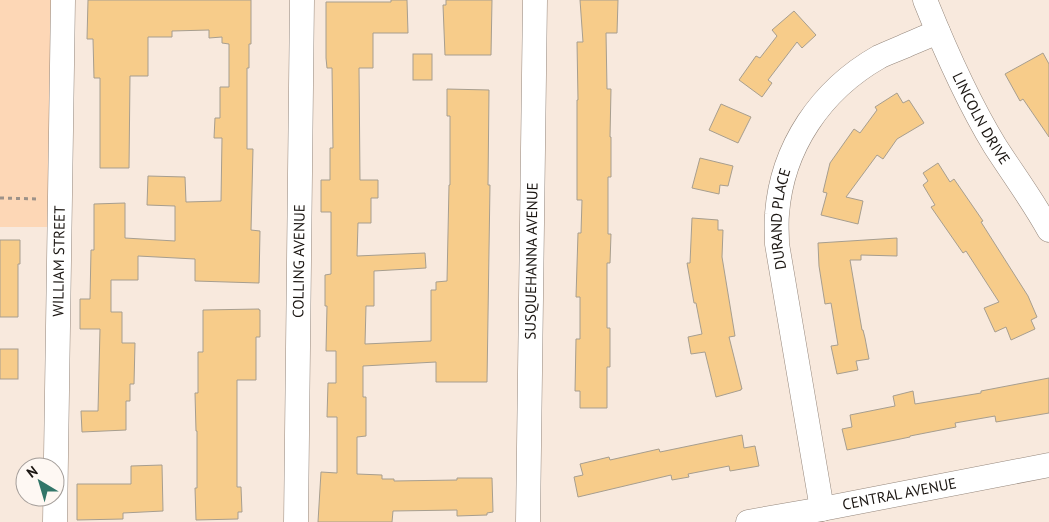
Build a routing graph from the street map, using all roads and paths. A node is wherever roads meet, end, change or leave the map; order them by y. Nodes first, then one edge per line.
1 (63, 0) edge
2 (302, 0) edge
3 (535, 0) edge
4 (926, 0) edge
5 (938, 32) junction
6 (0, 198) edge
7 (60, 199) junction
8 (1049, 230) edge
9 (1049, 465) edge
10 (822, 509) junction
11 (55, 522) edge
12 (296, 522) edge
13 (528, 522) edge
14 (748, 522) edge

1 - 7 street, WILLIAM STREET
2 - 12 street, COLLING AVENUE
3 - 13 street, SUSQUEHANNA AVENUE
4 - 5 street, LINCOLN DRIVE
5 - 8 street, LINCOLN DRIVE
5 - 10 street, DURAND PLACE
6 - 7 path
7 - 11 street, WILLIAM STREET
9 - 10 street, CENTRAL AVENUE
10 - 14 street, CENTRAL AVENUE

